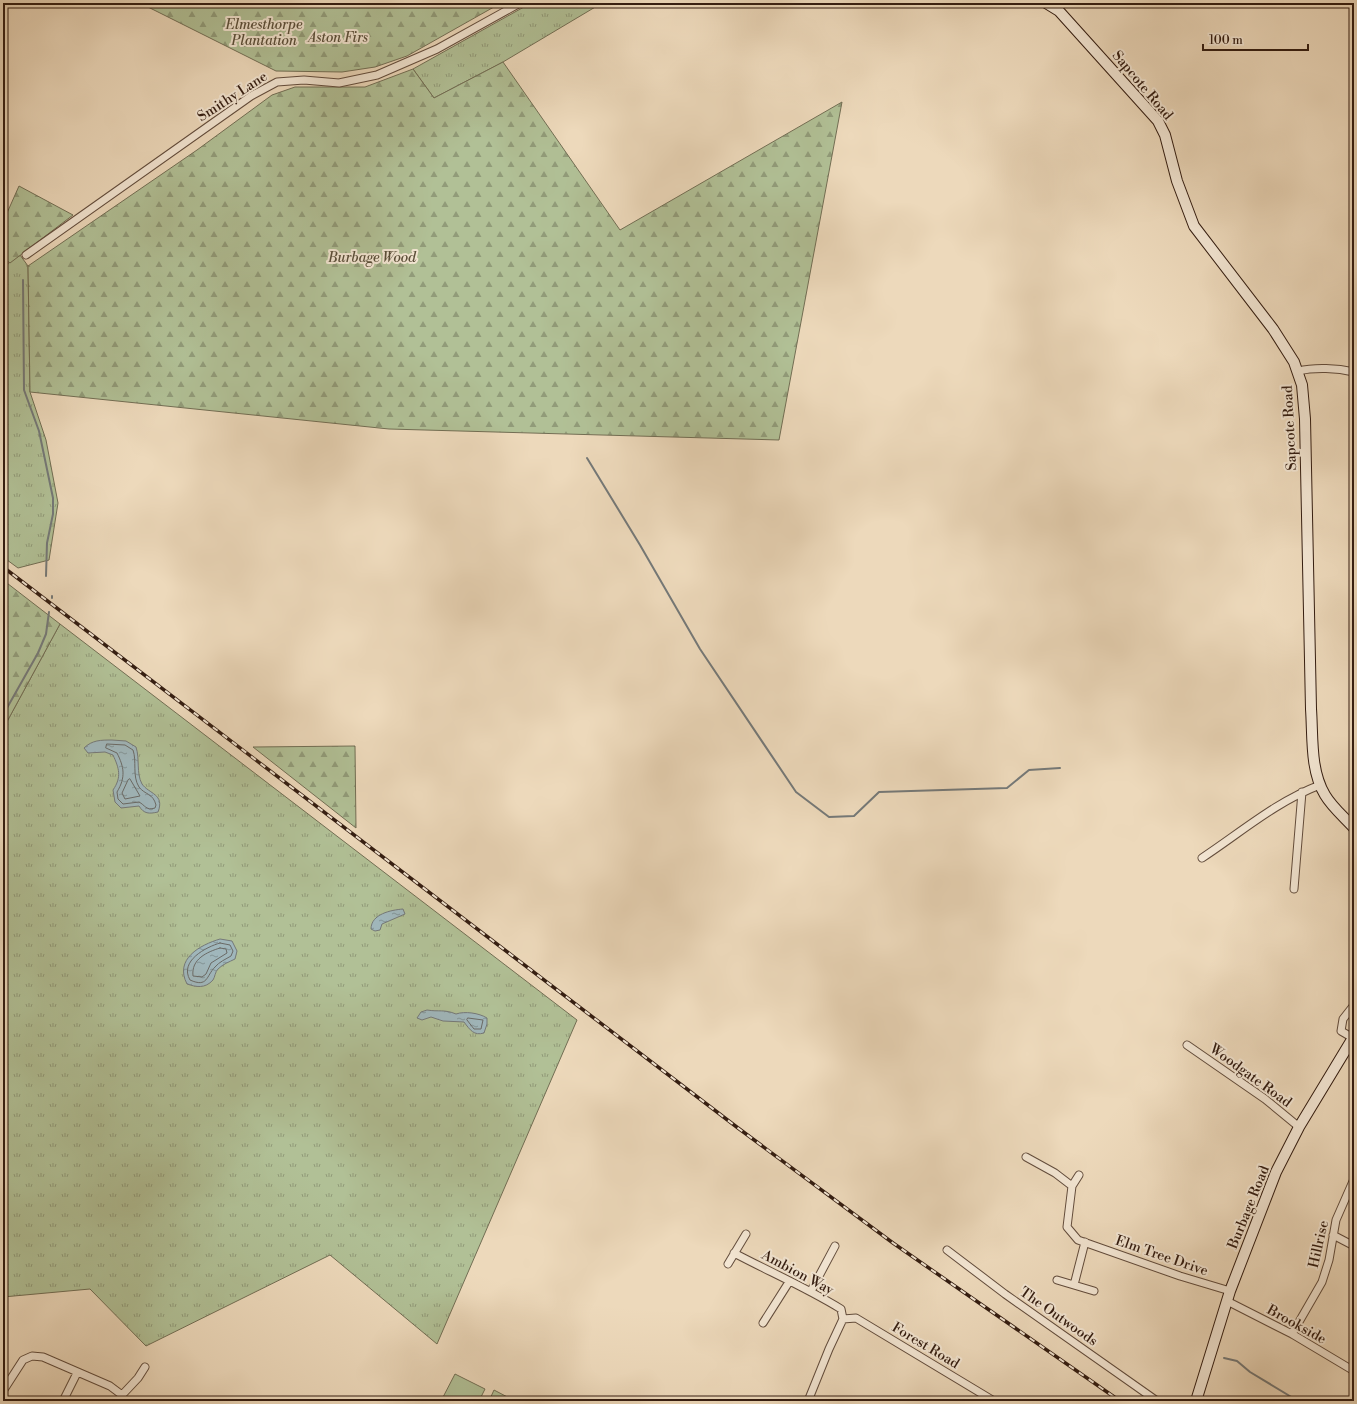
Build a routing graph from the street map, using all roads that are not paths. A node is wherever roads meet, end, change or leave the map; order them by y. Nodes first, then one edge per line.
1 (520, 3) edge
2 (1046, 3) edge
3 (1061, 7) edge
4 (26, 255) dead end
5 (1298, 371) junction
6 (1354, 372) edge
7 (1320, 785) junction
8 (1302, 792) junction
9 (1354, 828) edge
10 (1202, 858) dead end
11 (1294, 889) dead end
12 (1354, 1005) edge
13 (1353, 1037) edge
14 (1187, 1045) dead end
15 (1299, 1126) junction
16 (1026, 1157) dead end
17 (1079, 1175) dead end
18 (1354, 1179) edge
19 (1072, 1186) junction
20 (746, 1234) dead end
21 (1333, 1235) junction
22 (1085, 1242) junction
23 (835, 1246) dead end
24 (1354, 1246) edge
25 (947, 1250) dead end
26 (734, 1253) junction
27 (728, 1264) dead end
28 (1057, 1280) dead end
29 (789, 1282) junction
30 (1074, 1285) junction
31 (811, 1291) junction
32 (1094, 1291) dead end
33 (1228, 1296) junction
34 (843, 1319) junction
35 (763, 1323) dead end
36 (1292, 1334) junction
37 (145, 1367) dead end
38 (1354, 1371) edge
39 (78, 1373) junction
40 (3, 1391) edge
41 (63, 1401) edge
42 (808, 1401) edge
43 (994, 1401) edge
44 (1157, 1401) edge
45 (1196, 1401) edge

1 - 4 street, Smithy Lane
2 - 3 main road, Sapcote Road
3 - 5 main road, Sapcote Road
5 - 6 street
5 - 7 main road, Sapcote Road
7 - 8 street
7 - 9 main road, Sapcote Road
8 - 10 street
8 - 11 street
12 - 13 street
13 - 15 main road, Burbage Road
14 - 15 street, Woodgate Road
15 - 33 main road, Burbage Road
16 - 19 street
17 - 19 street
18 - 21 street, Hillrise
19 - 22 street, Elm Tree Drive
20 - 26 street
21 - 24 street
21 - 36 street, Hillrise
22 - 30 street
22 - 33 street, Elm Tree Drive
23 - 31 street
25 - 44 street, The Outwoods
26 - 27 street
26 - 29 street, Ambion Way
28 - 30 street
29 - 31 street, Ambion Way
29 - 35 street
30 - 32 street
31 - 34 street, Ambion Way
33 - 36 street, Brookside
33 - 45 main road, Burbage Road
34 - 42 street
34 - 43 street, Forest Road
36 - 38 street, Brookside
37 - 39 street
39 - 40 street
39 - 41 street

